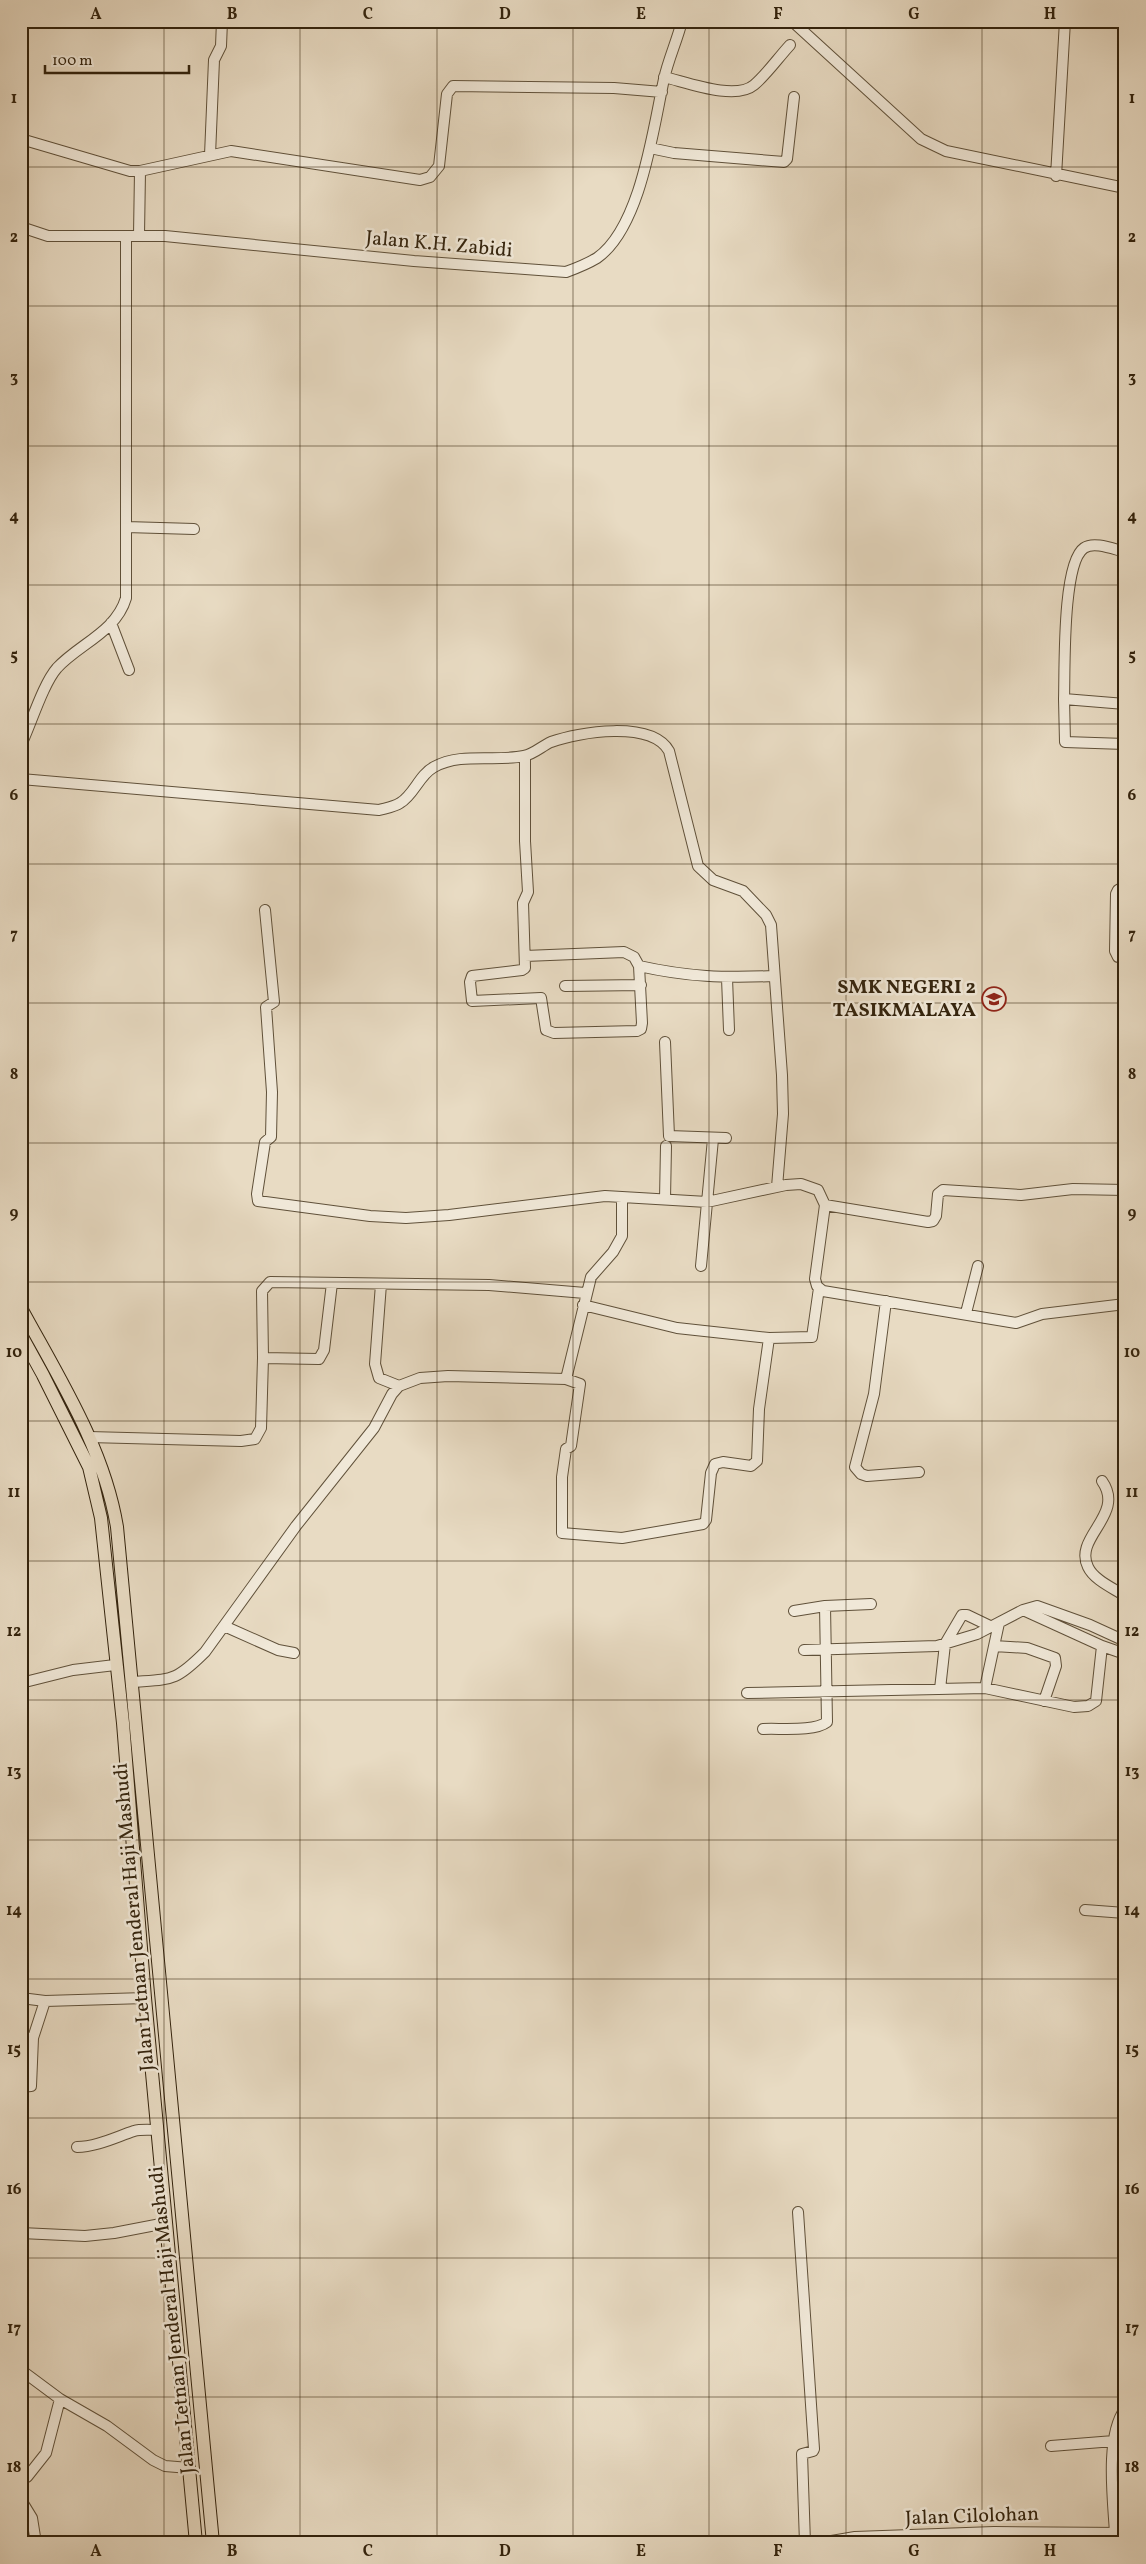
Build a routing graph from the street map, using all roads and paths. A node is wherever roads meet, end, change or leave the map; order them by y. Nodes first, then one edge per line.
1 (222, 21) edge
2 (682, 21) edge
3 (792, 21) edge
4 (1065, 21) edge
5 (790, 45) dead end
6 (664, 77) junction
7 (662, 92) junction
8 (794, 97) dead end
9 (21, 139) edge
10 (650, 148) junction
11 (210, 155) junction
12 (140, 171) junction
13 (1056, 176) junction
14 (1125, 188) edge
15 (21, 228) edge
16 (139, 235) junction
17 (126, 236) junction
18 (126, 526) junction
19 (194, 529) dead end
20 (1125, 552) edge
21 (111, 623) junction
22 (129, 670) dead end
23 (1064, 699) junction
24 (1125, 704) edge
25 (1125, 744) edge
26 (21, 745) edge
27 (526, 756) junction
28 (21, 779) edge
29 (1125, 886) edge
30 (265, 910) dead end
31 (525, 956) junction
32 (1125, 957) edge
33 (639, 966) junction
34 (774, 976) junction
35 (726, 978) junction
36 (641, 985) junction
37 (565, 986) dead end
38 (729, 1030) dead end
39 (665, 1042) dead end
40 (726, 1138) dead end
41 (713, 1139) junction
42 (666, 1146) dead end
43 (777, 1187) junction
44 (1125, 1190) edge
45 (622, 1197) junction
46 (665, 1199) junction
47 (707, 1202) junction
48 (825, 1205) junction
49 (702, 1266) dead end
50 (978, 1266) dead end
51 (332, 1283) junction
52 (381, 1284) junction
53 (819, 1288) junction
54 (586, 1292) junction
55 (886, 1301) junction
56 (1125, 1304) edge
57 (583, 1305) junction
58 (21, 1308) edge
59 (966, 1313) junction
60 (21, 1336) edge
61 (769, 1338) junction
62 (263, 1358) junction
63 (566, 1378) junction
64 (399, 1386) junction
65 (89, 1437) junction
66 (919, 1472) dead end
67 (1102, 1481) dead end
68 (125, 1592) junction
69 (109, 1593) junction
70 (1125, 1596) edge
71 (871, 1604) dead end
72 (825, 1606) junction
73 (1023, 1610) junction
74 (794, 1611) dead end
75 (1066, 1615) junction
76 (995, 1625) junction
77 (1090, 1625) junction
78 (224, 1626) junction
79 (1061, 1628) junction
80 (1084, 1638) junction
81 (1125, 1641) edge
82 (945, 1644) junction
83 (994, 1646) junction
84 (1102, 1646) junction
85 (804, 1650) dead end
86 (826, 1650) junction
87 (294, 1653) dead end
88 (1125, 1654) edge
89 (115, 1665) junction
90 (132, 1682) junction
91 (21, 1683) edge
92 (984, 1688) junction
93 (940, 1689) junction
94 (828, 1691) junction
95 (747, 1693) dead end
96 (1044, 1701) junction
97 (763, 1729) dead end
98 (1085, 1910) dead end
99 (1125, 1913) edge
100 (21, 1998) edge
101 (146, 1998) junction
102 (45, 2001) junction
103 (21, 2038) edge
104 (33, 2038) junction
105 (21, 2087) edge
106 (158, 2130) junction
107 (77, 2147) dead end
108 (798, 2212) dead end
109 (166, 2223) junction
110 (21, 2233) edge
111 (21, 2370) edge
112 (60, 2399) junction
113 (1125, 2409) edge
114 (1114, 2441) junction
115 (1051, 2446) dead end
116 (189, 2468) junction
117 (27, 2476) dead end
118 (21, 2500) edge
119 (994, 2532) junction
120 (1120, 2533) edge
121 (933, 2539) edge
122 (212, 2541) edge
123 (36, 2543) edge
124 (196, 2543) edge
125 (804, 2543) edge
126 (820, 2543) edge
127 (1000, 2543) edge

1 - 11 street
2 - 6 street, Jalan K.H. Zabidi
3 - 13 street
4 - 13 street
5 - 6 street
6 - 7 street, Jalan K.H. Zabidi
7 - 10 street, Jalan K.H. Zabidi
7 - 11 street
8 - 10 street
9 - 12 street
10 - 16 street, Jalan K.H. Zabidi
11 - 12 street
12 - 16 street
13 - 14 street
15 - 17 street, Jalan K.H. Zabidi
16 - 17 street, Jalan K.H. Zabidi
17 - 18 street
18 - 19 street
18 - 21 street
20 - 23 street
21 - 22 street
21 - 26 street
23 - 24 street
23 - 25 street
27 - 28 street
27 - 31 street
27 - 34 street
29 - 32 street
30 - 45 street
31 - 33 street
31 - 36 street
33 - 35 street
33 - 36 street
34 - 35 street
34 - 43 street
35 - 38 street
36 - 37 street
39 - 41 street
40 - 41 street
41 - 47 street
42 - 46 street
43 - 47 street
43 - 48 street
44 - 48 street
45 - 46 street
45 - 54 street
46 - 47 street
47 - 49 street
48 - 53 street
50 - 59 street
51 - 52 street
51 - 62 street
51 - 62 street
52 - 54 street
52 - 64 street
53 - 55 street
53 - 61 street
54 - 57 street
55 - 59 street
55 - 66 street
56 - 59 street
57 - 61 street
57 - 63 street
58 - 65 main road, Jalan Letnan Jenderal Haji Mashudi
60 - 69 main road, Jalan Letnan Jenderal Haji Mashudi
61 - 63 street
62 - 65 street
63 - 64 street
64 - 78 street
65 - 68 main road, Jalan Letnan Jenderal Haji Mashudi
67 - 70 street
68 - 69 main road
68 - 90 main road, Jalan Letnan Jenderal Haji Mashudi
69 - 89 main road, Jalan Letnan Jenderal Haji Mashudi
71 - 72 street
72 - 74 street
72 - 86 street
73 - 75 street
73 - 76 street
73 - 79 street
75 - 77 street
75 - 79 street
76 - 82 street
76 - 82 street
76 - 83 street
77 - 80 street
77 - 81 street
78 - 87 street
78 - 90 street
79 - 80 street
80 - 84 street
82 - 86 street
82 - 93 street
83 - 92 street
83 - 96 street
84 - 88 street
84 - 96 street
85 - 86 street
86 - 94 street
89 - 91 street
89 - 101 main road, Jalan Letnan Jenderal Haji Mashudi
90 - 122 main road, Jalan Letnan Jenderal Haji Mashudi
92 - 93 street
92 - 96 street
93 - 94 street
94 - 95 street
94 - 97 street
98 - 99 street
100 - 102 street
101 - 102 street
101 - 106 main road, Jalan Letnan Jenderal Haji Mashudi
102 - 104 street
103 - 104 street
104 - 105 street
106 - 107 street
106 - 109 main road, Jalan Letnan Jenderal Haji Mashudi
108 - 125 street
109 - 110 street
109 - 116 main road, Jalan Letnan Jenderal Haji Mashudi
111 - 112 street
112 - 116 street
112 - 117 street
113 - 114 street
114 - 115 street
114 - 120 street
116 - 124 main road, Jalan Letnan Jenderal Haji Mashudi
118 - 123 street
119 - 120 street, Jalan Cilolohan
119 - 121 street, Jalan Cilolohan
119 - 127 street
121 - 126 street, Jalan Cilolohan

